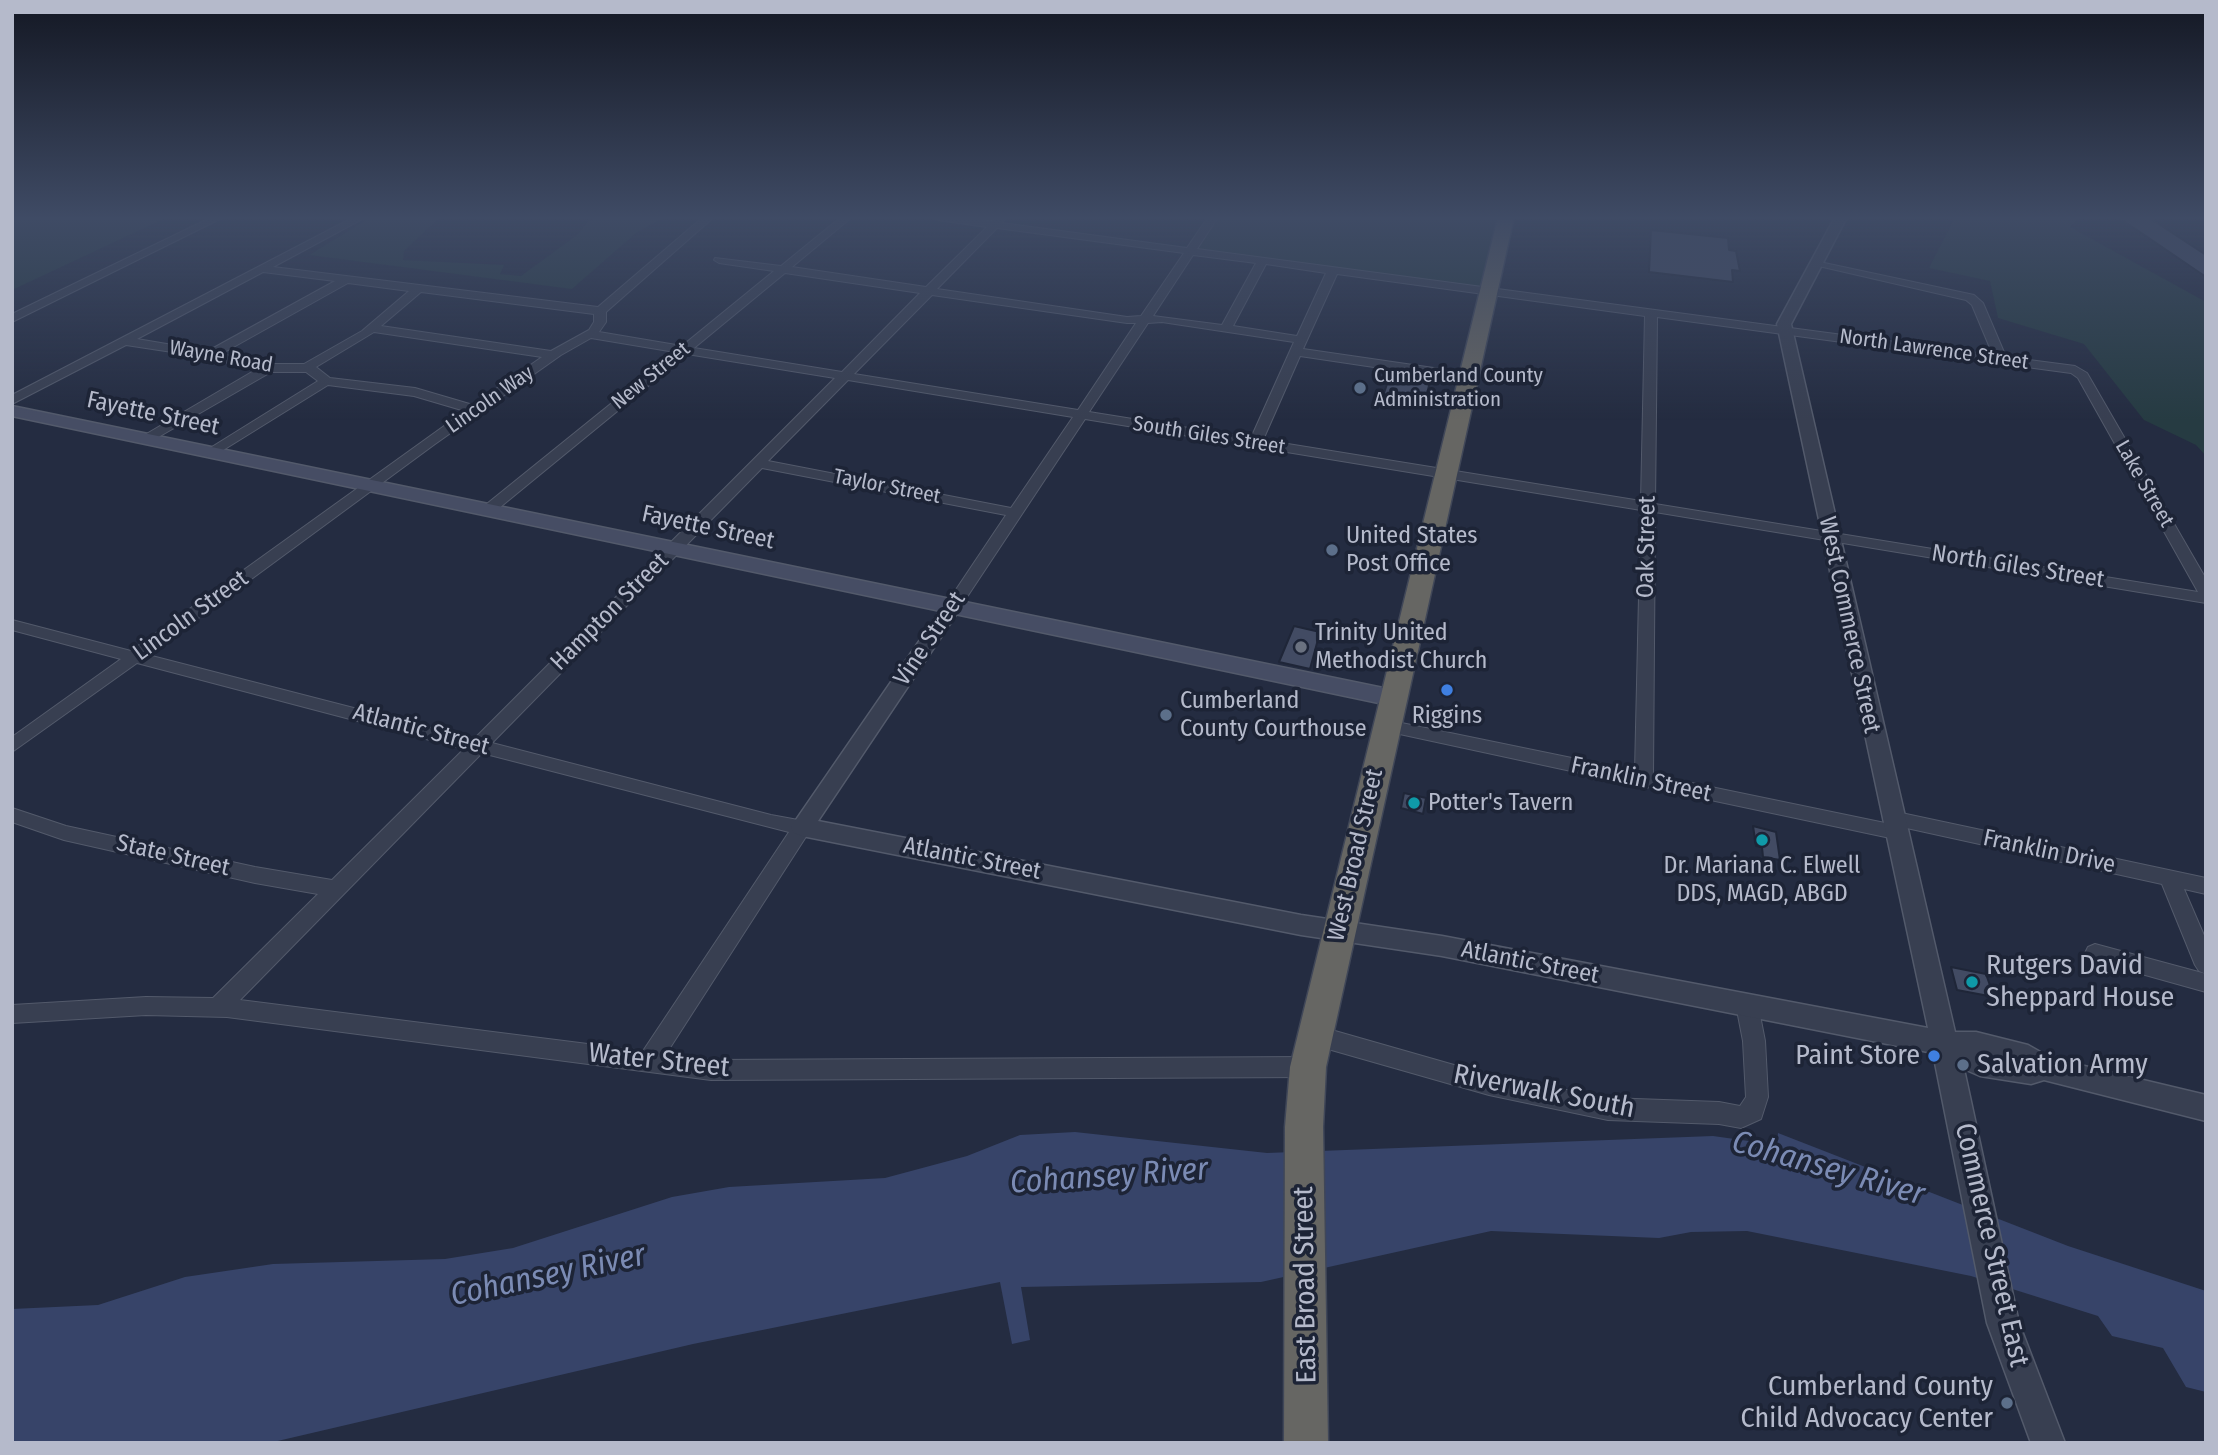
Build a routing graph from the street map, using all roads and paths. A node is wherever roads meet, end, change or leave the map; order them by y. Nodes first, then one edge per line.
1 (81, 285) edge
2 (231, 285) edge
3 (336, 285) edge
4 (385, 285) edge
5 (630, 285) edge
6 (763, 285) edge
7 (894, 285) edge
8 (934, 285) edge
9 (1168, 285) edge
10 (1249, 285) edge
11 (1326, 285) edge
12 (1444, 285) edge
13 (1490, 285) edge
14 (1804, 285) edge
15 (1912, 285) edge
16 (418, 289) junction
17 (929, 290) junction
18 (1489, 291) junction
19 (600, 311) junction
20 (1651, 313) junction
21 (12, 319) edge
22 (1145, 319) junction
23 (372, 328) junction
24 (1226, 328) junction
25 (1785, 330) junction
26 (589, 334) junction
27 (1302, 340) junction
28 (125, 341) junction
29 (683, 350) junction
30 (1296, 352) junction
31 (210, 355) junction
32 (553, 355) junction
33 (2001, 359) junction
34 (268, 368) junction
35 (306, 368) junction
36 (2083, 375) joint
37 (843, 377) junction
38 (1468, 377) junction
39 (326, 382) junction
40 (12, 400) edge
41 (476, 410) junction
42 (12, 411) edge
43 (1081, 415) junction
44 (148, 439) junction
45 (1255, 443) junction
46 (212, 453) junction
47 (758, 463) junction
48 (1446, 474) junction
49 (370, 485) junction
50 (1648, 507) junction
51 (488, 510) junction
52 (1016, 513) junction
53 (1829, 536) junction
54 (674, 548) junction
55 (2206, 593) edge
56 (2206, 598) edge
57 (953, 606) junction
58 (12, 625) edge
59 (35, 631) junction
60 (12, 641) edge
61 (135, 656) junction
62 (1390, 712) junction
63 (478, 745) junction
64 (12, 746) edge
65 (1644, 782) junction
66 (12, 815) edge
67 (1894, 825) junction
68 (802, 827) junction
69 (2170, 878) junction
70 (2206, 886) edge
71 (337, 889) junction
72 (1339, 930) junction
73 (2095, 953) dead end
74 (2206, 965) edge
75 (2206, 983) edge
76 (1747, 1005) junction
77 (219, 1007) junction
78 (12, 1014) edge
79 (1314, 1035) junction
80 (1944, 1043) junction
81 (648, 1062) junction
82 (1308, 1067) junction
83 (2206, 1108) edge
84 (1304, 1128) joint
85 (1306, 1443) edge
86 (2048, 1443) edge

1 - 21 street
2 - 28 street
3 - 31 street
4 - 16 street
5 - 19 street
6 - 29 street, New Street
7 - 17 street
8 - 17 street, Hampton Street
9 - 22 street, Vine Street
10 - 24 street
11 - 27 street
12 - 18 street, North Lawrence Street
13 - 18 highway, West Broad Street
14 - 25 street
15 - 33 street
16 - 19 street
16 - 23 street
17 - 22 street
17 - 37 street, Hampton Street
18 - 20 street, North Lawrence Street
18 - 38 highway, West Broad Street
19 - 26 street
20 - 25 street, North Lawrence Street
20 - 50 street, Oak Street
22 - 24 street
22 - 43 street, Vine Street
23 - 32 street
23 - 35 street
24 - 27 street
25 - 33 street, North Lawrence Street
25 - 53 street, West Commerce Street
26 - 29 street, South Giles Street
26 - 32 street, Lincoln Way
27 - 30 street
28 - 31 street, Wayne Road
28 - 40 street
29 - 37 street, South Giles Street
29 - 51 street, New Street
30 - 38 street
30 - 45 street
31 - 34 street, Wayne Road
32 - 41 street, Lincoln Way
33 - 36 street, North Lawrence Street
34 - 35 street, Wayne Road
34 - 44 street
35 - 39 street, Wayne Road
36 - 55 street, Lake Street
37 - 43 street, South Giles Street
37 - 47 street, Hampton Street
38 - 48 highway, West Broad Street
39 - 41 street, Wayne Road
39 - 46 street
41 - 49 street, Lincoln Way
42 - 44 main road, Fayette Street
43 - 45 street, South Giles Street
43 - 52 street, Vine Street
44 - 46 main road, Fayette Street
45 - 48 street, South Giles Street
46 - 49 main road, Fayette Street
47 - 52 street, Taylor Street
47 - 54 street, Hampton Street
48 - 50 street, South Giles Street
48 - 62 highway, West Broad Street
49 - 51 main road, Fayette Street
49 - 61 street, Lincoln Street
50 - 53 street, South Giles Street
50 - 65 street, Oak Street
51 - 54 main road, Fayette Street
52 - 57 street, Vine Street
53 - 56 street, North Giles Street
53 - 67 street, West Commerce Street
54 - 57 main road, Fayette Street
54 - 63 street, Hampton Street
57 - 62 main road, Fayette Street
57 - 68 street, Vine Street
58 - 59 street, Atlantic Street
59 - 60 street
59 - 61 street, Atlantic Street
61 - 63 street, Atlantic Street
61 - 64 street, Lincoln Street
62 - 65 street, Franklin Street
62 - 72 highway, West Broad Street
63 - 68 street, Atlantic Street
63 - 71 street, Hampton Street
65 - 67 street, Franklin Street
66 - 71 street, State Street
67 - 69 street, Franklin Drive
67 - 80 street, West Commerce Street
68 - 72 street, Atlantic Street
68 - 81 street, Vine Street
69 - 70 street, Franklin Drive
69 - 74 street
71 - 77 street, Hampton Street
72 - 76 street, Atlantic Street
72 - 79 highway, West Broad Street
73 - 75 street
76 - 79 street, Riverwalk South
76 - 80 street, Atlantic Street
77 - 78 street, Water Street
77 - 81 street, Water Street
79 - 82 highway, West Broad Street
80 - 83 street, Atlantic Street
80 - 86 street, Commerce Street East
81 - 82 street, Water Street
82 - 84 highway, West Broad Street
84 - 85 highway, East Broad Street

